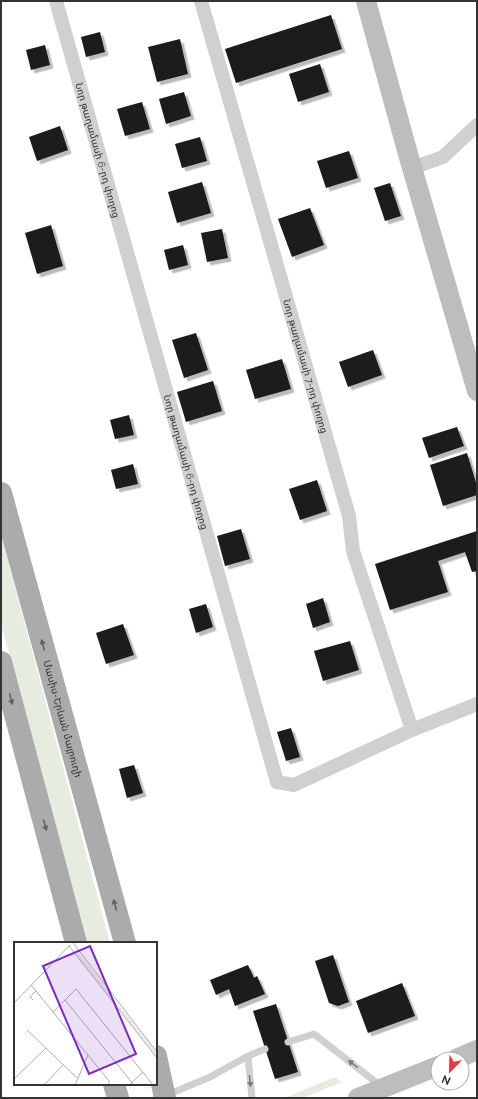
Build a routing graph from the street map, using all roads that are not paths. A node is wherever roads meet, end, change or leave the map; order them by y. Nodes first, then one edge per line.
1 (56, 1) edge
2 (201, 1) edge
3 (366, 1) edge
4 (477, 125) edge
5 (412, 168) junction
6 (477, 391) edge
7 (1, 493) edge
8 (1, 662) edge
9 (477, 704) edge
10 (412, 730) junction
11 (76, 942) edge
12 (125, 942) edge
13 (288, 1042) dead end
14 (265, 1049) dead end
15 (248, 1056) junction
16 (157, 1061) edge
17 (430, 1069) edge
18 (114, 1085) edge
19 (384, 1088) junction
20 (164, 1097) edge
21 (118, 1098) edge
22 (252, 1098) edge
23 (358, 1098) edge

1 - 10 street, Նոր թաղամասի 6-րդ փողոց
2 - 10 street, Նոր թաղամասի 7-րդ փողոց
3 - 5 main road
4 - 5 street
5 - 6 main road
12 -> 7 main road, Մասիս-Երևան մայրուղի
8 -> 11 main road
9 - 10 street
19 -> 13 lane
14 - 15 lane
15 - 20 lane
15 -> 22 lane
16 - 20 main road
17 - 19 main road
18 - 21 main road
19 - 23 main road

